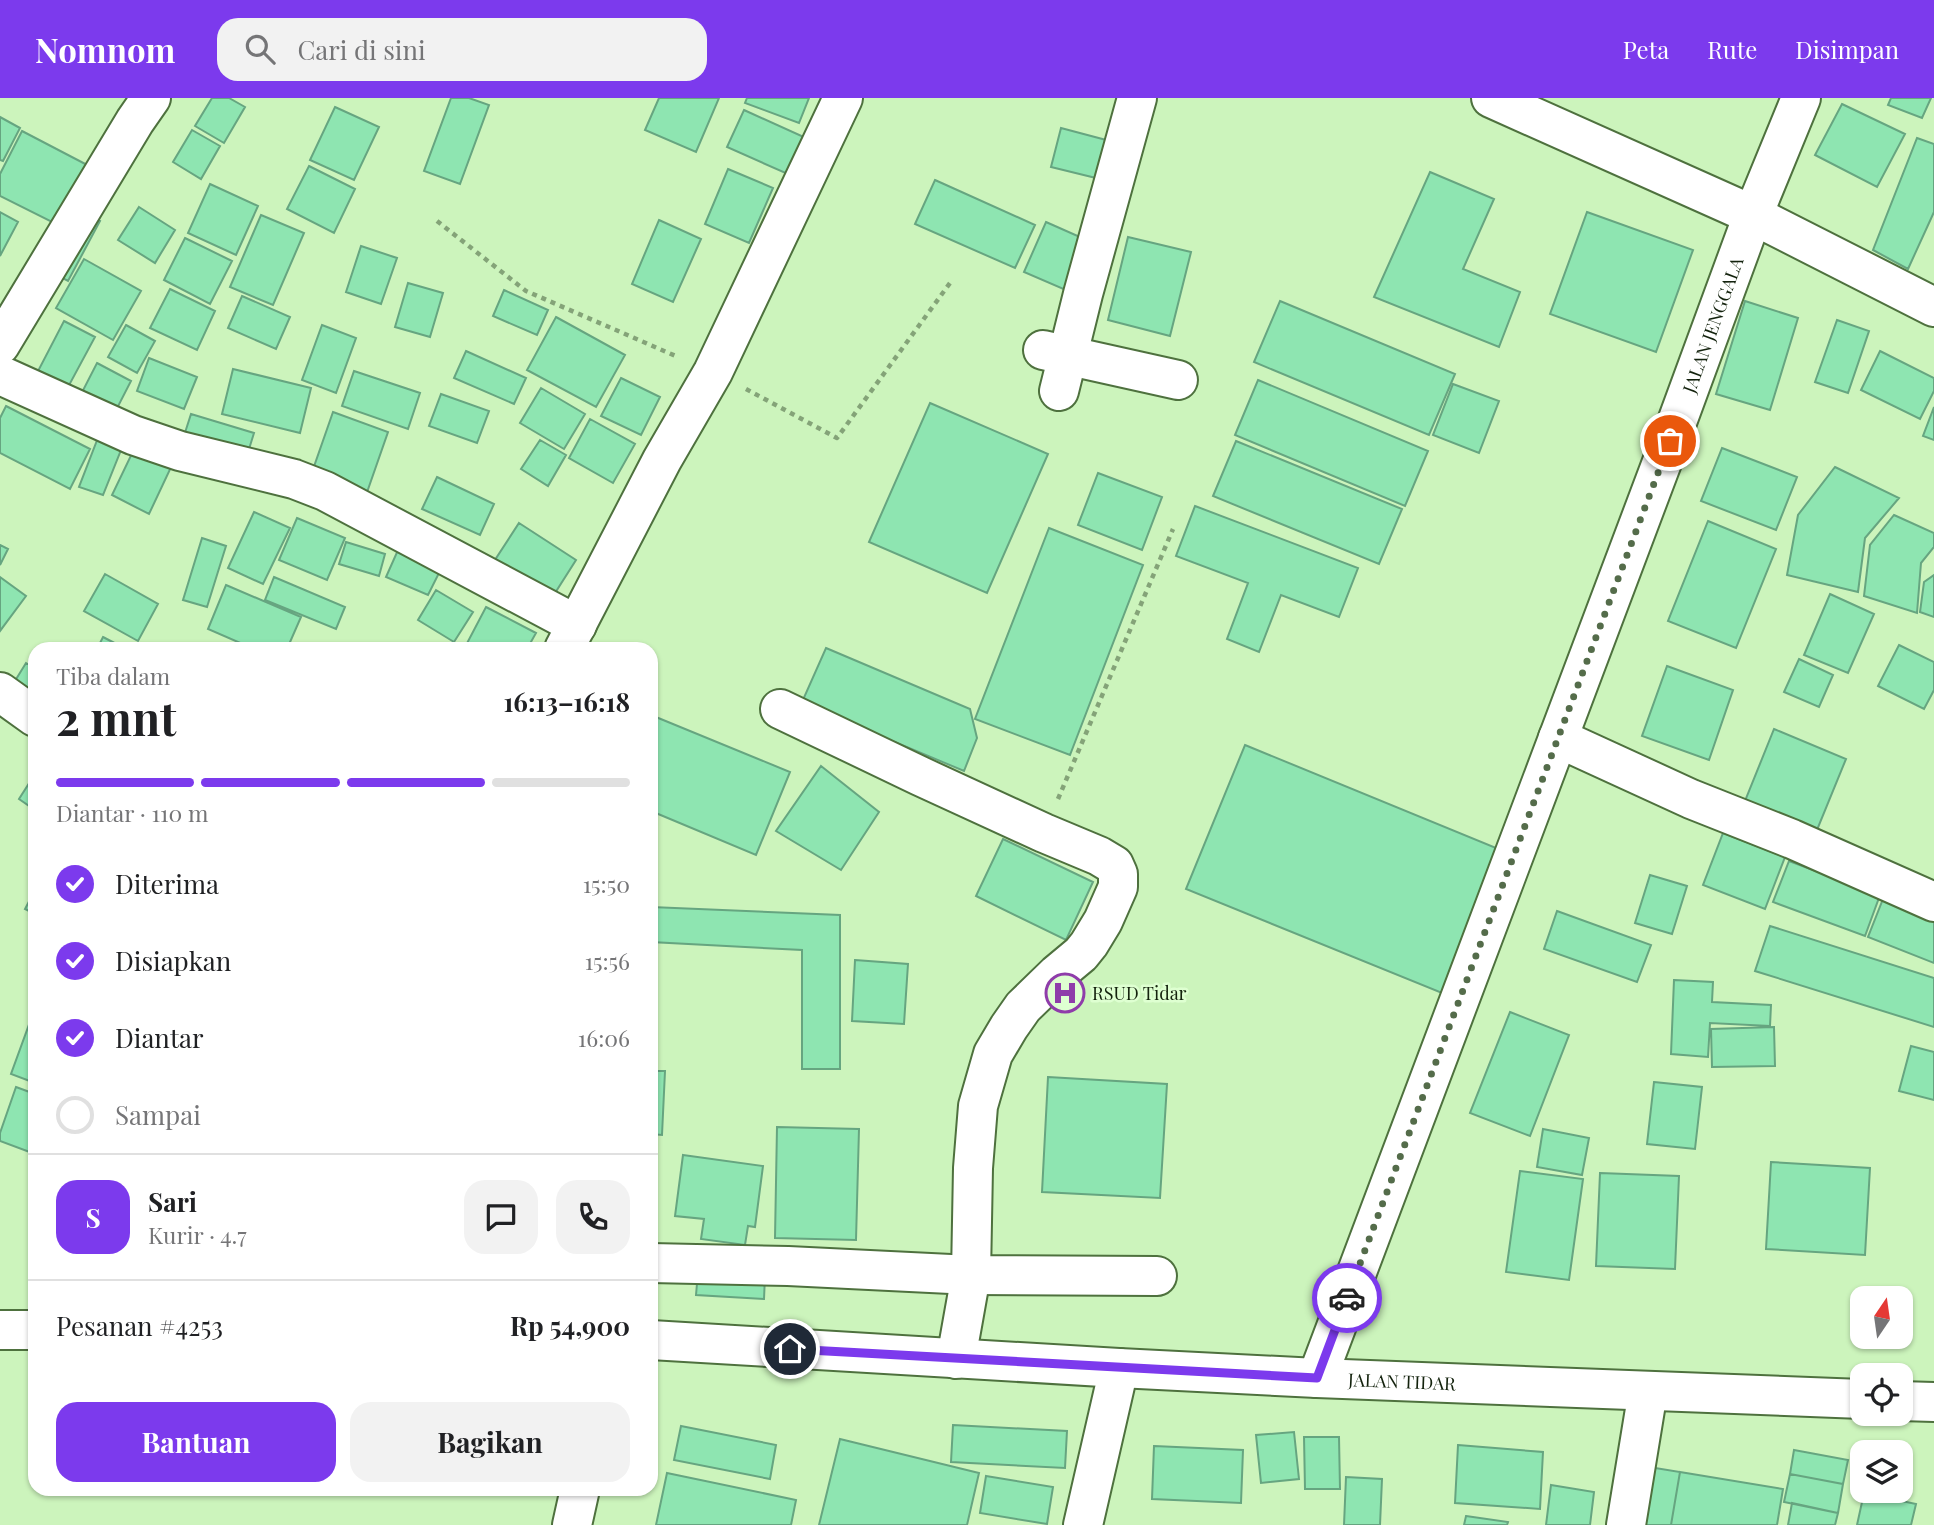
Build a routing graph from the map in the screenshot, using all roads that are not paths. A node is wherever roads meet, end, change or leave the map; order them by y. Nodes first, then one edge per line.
1 (151, 98) edge
2 (844, 98) edge
3 (1137, 98) edge
4 (1491, 98) edge
5 (1801, 98) edge
6 (1753, 215) junction
7 (1934, 307) edge
8 (0, 345) edge
9 (0, 375) edge
10 (1178, 380) dead end
11 (571, 637) edge
12 (0, 692) edge
13 (780, 709) dead end
14 (28, 712) edge
15 (1558, 738) junction
16 (1934, 902) edge
17 (658, 1263) edge
18 (971, 1275) junction
19 (1157, 1276) dead end
20 (0, 1330) edge
21 (28, 1330) edge
22 (658, 1340) edge
23 (956, 1359) junction
24 (1119, 1368) junction
25 (1317, 1378) junction
26 (1648, 1391) junction
27 (1850, 1399) edge
28 (1913, 1401) edge
29 (1934, 1402) edge
30 (578, 1496) edge
31 (572, 1525) edge
32 (1083, 1525) edge
33 (1626, 1525) edge

1 - 8 street
2 - 11 street
3 - 10 street
4 - 6 street
5 - 6 street, JALAN JENGGALA
6 - 7 street
6 - 15 street, JALAN JENGGALA
9 - 11 street
12 - 14 street
13 - 18 street
15 - 16 street
15 - 25 street, JALAN JENGGALA
17 - 18 street
18 - 19 street
18 - 23 street
20 - 21 street
22 - 23 street, JALAN TIDAR
23 - 24 street, JALAN TIDAR
24 - 25 street, JALAN TIDAR
24 - 32 street
25 - 26 street, JALAN TIDAR
26 - 27 street, JALAN TIDAR
26 - 33 street
28 - 29 street
30 - 31 street

